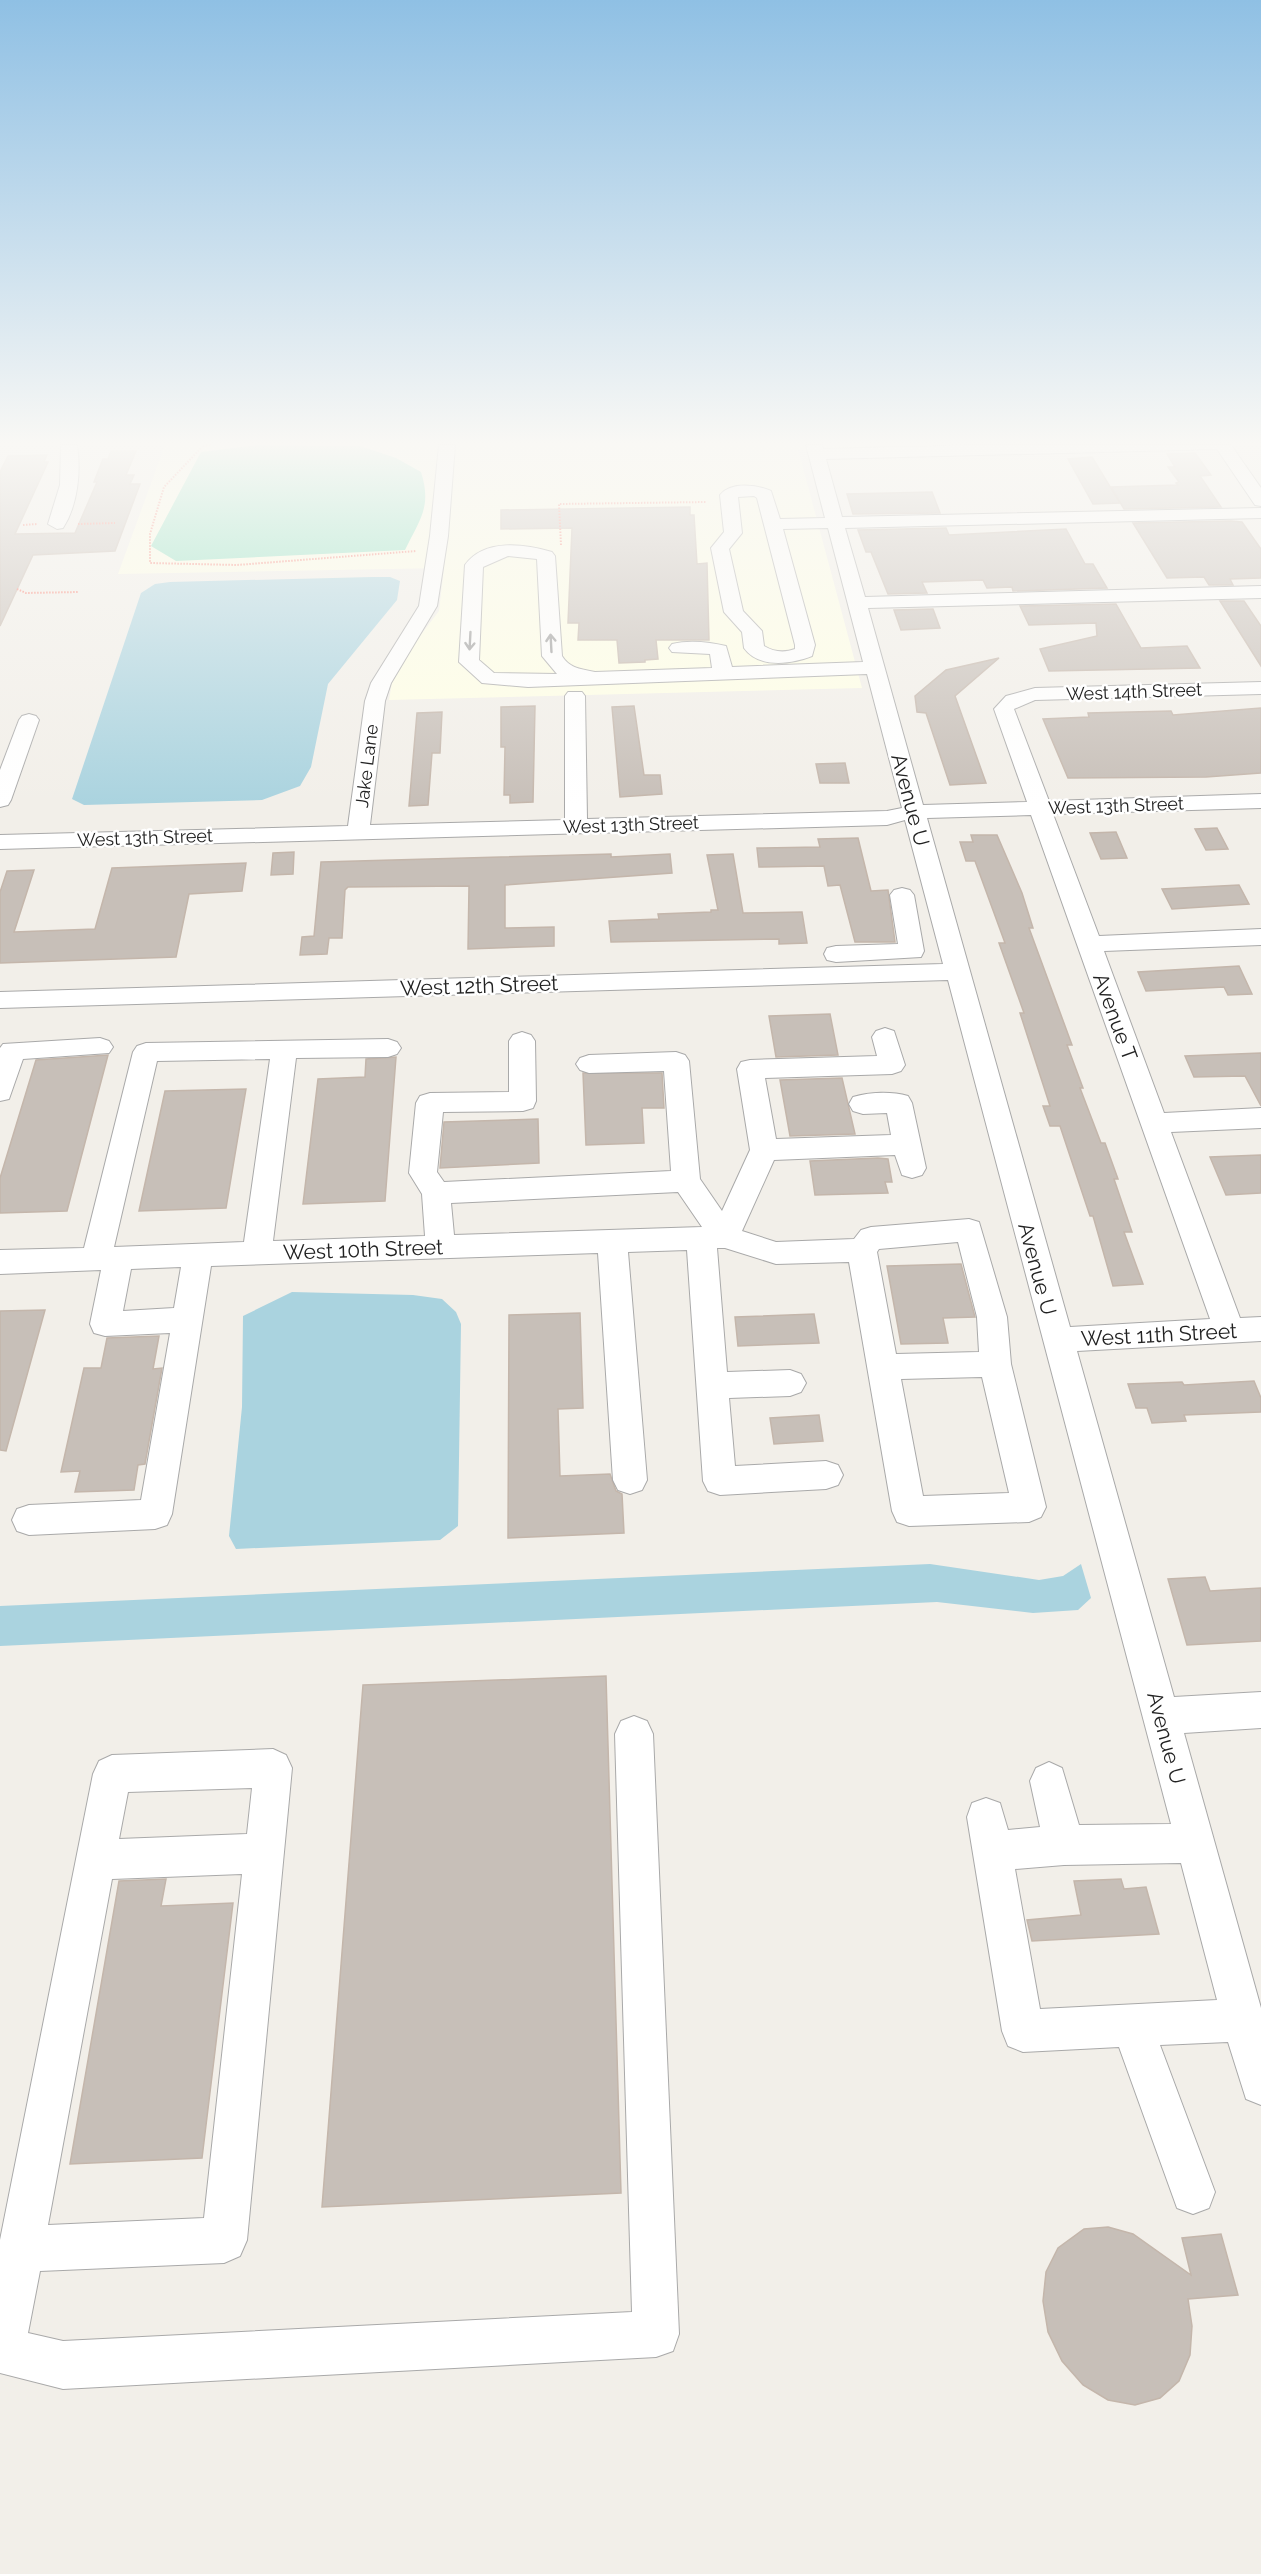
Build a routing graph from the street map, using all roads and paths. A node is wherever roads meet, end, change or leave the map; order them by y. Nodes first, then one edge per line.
1 (434, 565) edge
2 (475, 565) edge
3 (547, 565) edge
4 (724, 565) edge
5 (785, 565) edge
6 (846, 565) edge
7 (17, 589) dead end
8 (79, 592) dead end
9 (1261, 592) edge
10 (856, 603) junction
11 (679, 648) dead end
12 (874, 668) junction
13 (723, 673) junction
14 (589, 677) junction
15 (1261, 688) edge
16 (575, 696) dead end
17 (1008, 703) joint
18 (29, 720) dead end
19 (0, 800) edge
20 (1261, 801) edge
21 (1038, 808) junction
22 (913, 812) junction
23 (576, 826) junction
24 (358, 832) junction
25 (0, 842) edge
26 (938, 904) junction
27 (947, 934) junction
28 (909, 935) junction
29 (1261, 937) edge
30 (1088, 944) junction
31 (836, 954) dead end
32 (864, 964) junction
33 (957, 972) junction
34 (0, 1000) edge
35 (885, 1037) dead end
36 (522, 1041) dead end
37 (100, 1047) dead end
38 (388, 1048) dead end
39 (284, 1050) junction
40 (589, 1064) dead end
41 (0, 1092) edge
42 (864, 1104) dead end
43 (1261, 1118) edge
44 (1154, 1123) junction
45 (764, 1150) junction
46 (686, 1181) junction
47 (436, 1192) junction
48 (713, 1237) junction
49 (612, 1241) junction
50 (440, 1247) junction
51 (862, 1250) junction
52 (258, 1253) junction
53 (198, 1255) junction
54 (107, 1259) junction
55 (0, 1262) edge
56 (188, 1320) junction
57 (1261, 1329) edge
58 (1230, 1331) junction
59 (1056, 1340) junction
60 (995, 1364) junction
61 (884, 1367) junction
62 (790, 1383) dead end
63 (712, 1385) junction
64 (826, 1475) dead end
65 (630, 1480) dead end
66 (29, 1520) dead end
67 (1261, 1710) edge
68 (1160, 1716) junction
69 (634, 1734) dead end
70 (1049, 1781) dead end
71 (1195, 1843) junction
72 (1064, 1845) junction
73 (264, 1853) junction
74 (96, 1860) junction
75 (1244, 2020) junction
76 (1132, 2026) junction
77 (1261, 2084) edge
78 (1193, 2192) dead end
79 (21, 2249) junction
80 (1, 2348) edge

1 - 24 street, Jake Lane
2 -> 14 street
14 -> 3 street
4 - 5 street
6 - 10 street, Avenue U
7 - 8 path
9 - 10 street
10 - 12 street, Avenue U
11 - 13 street
12 - 13 street
12 - 22 street, Avenue U
13 - 14 street
15 - 17 street, West 14th Street
16 - 23 street
17 - 21 street, Avenue T
18 - 19 street
20 - 21 street, West 13th Street
21 - 22 street, West 13th Street
21 - 30 street, Avenue T
22 - 23 street, West 13th Street
22 - 26 street, Avenue U
23 - 24 street, West 13th Street
24 - 25 street, West 13th Street
26 - 27 street, Avenue U
26 - 28 street
27 - 28 street
27 - 33 street, Avenue U
28 - 32 street
29 - 30 street
30 - 44 street, Avenue T
31 - 32 street
32 - 33 street, West 12th Street
32 - 34 street, West 12th Street
33 - 59 street, Avenue U
35 - 45 street
36 - 47 street
37 - 41 street
38 - 39 street
39 - 52 street
39 - 54 street
40 - 46 street
42 - 45 street
43 - 44 street
44 - 58 street, Avenue T
45 - 48 street
46 - 47 street
46 - 48 street
47 - 50 street
48 - 49 street, West 10th Street
48 - 51 street, West 10th Street
48 - 63 street
49 - 50 street, West 10th Street
49 - 65 street
50 - 52 street, West 10th Street
51 - 60 street
51 - 61 street
52 - 53 street, West 10th Street
53 - 54 street, West 10th Street
53 - 56 street
54 - 55 street, West 10th Street
54 - 56 street
56 - 66 street
57 - 58 street, West 11th Street
58 - 59 street, West 11th Street
59 - 68 street, Avenue U
60 - 61 street
60 - 61 street
62 - 63 street
63 - 64 street
67 - 68 street
68 - 71 street, Avenue U
69 - 80 street
70 - 72 street
71 - 72 street
71 - 75 street, Avenue U
72 - 76 street
73 - 74 street
73 - 74 street
73 - 79 street
74 - 79 street
75 - 76 street
75 - 77 street, Avenue U
76 - 78 street
79 - 80 street

